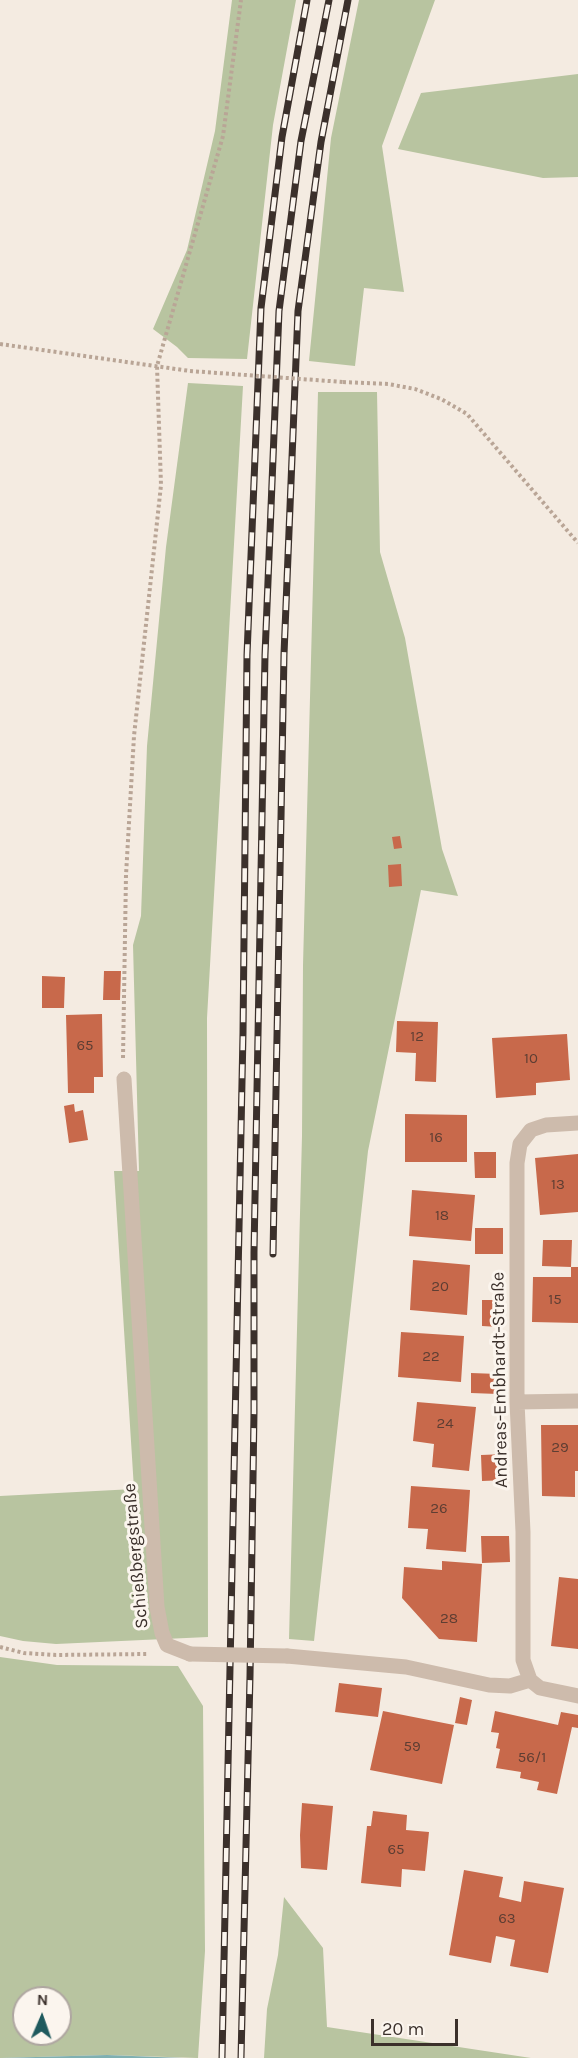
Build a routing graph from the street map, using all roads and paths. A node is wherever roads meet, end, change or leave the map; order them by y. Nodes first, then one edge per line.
1 (241, 0) edge
2 (0, 344) edge
3 (157, 366) junction
4 (578, 543) edge
5 (124, 1079) joint
6 (578, 1124) edge
7 (578, 1401) edge
8 (517, 1402) junction
9 (0, 1647) edge
10 (190, 1654) junction
11 (530, 1680) junction
12 (578, 1696) edge

1 - 3 path
2 - 3 path
3 - 4 path, bridge
3 - 5 path
5 - 10 street, Schießbergstraße
6 - 8 street, Andreas-Embhardt-Straße
7 - 8 street
8 - 11 street, Andreas-Embhardt-Straße
9 - 10 path
10 - 11 street, Schießbergstraße, bridge
11 - 12 street

